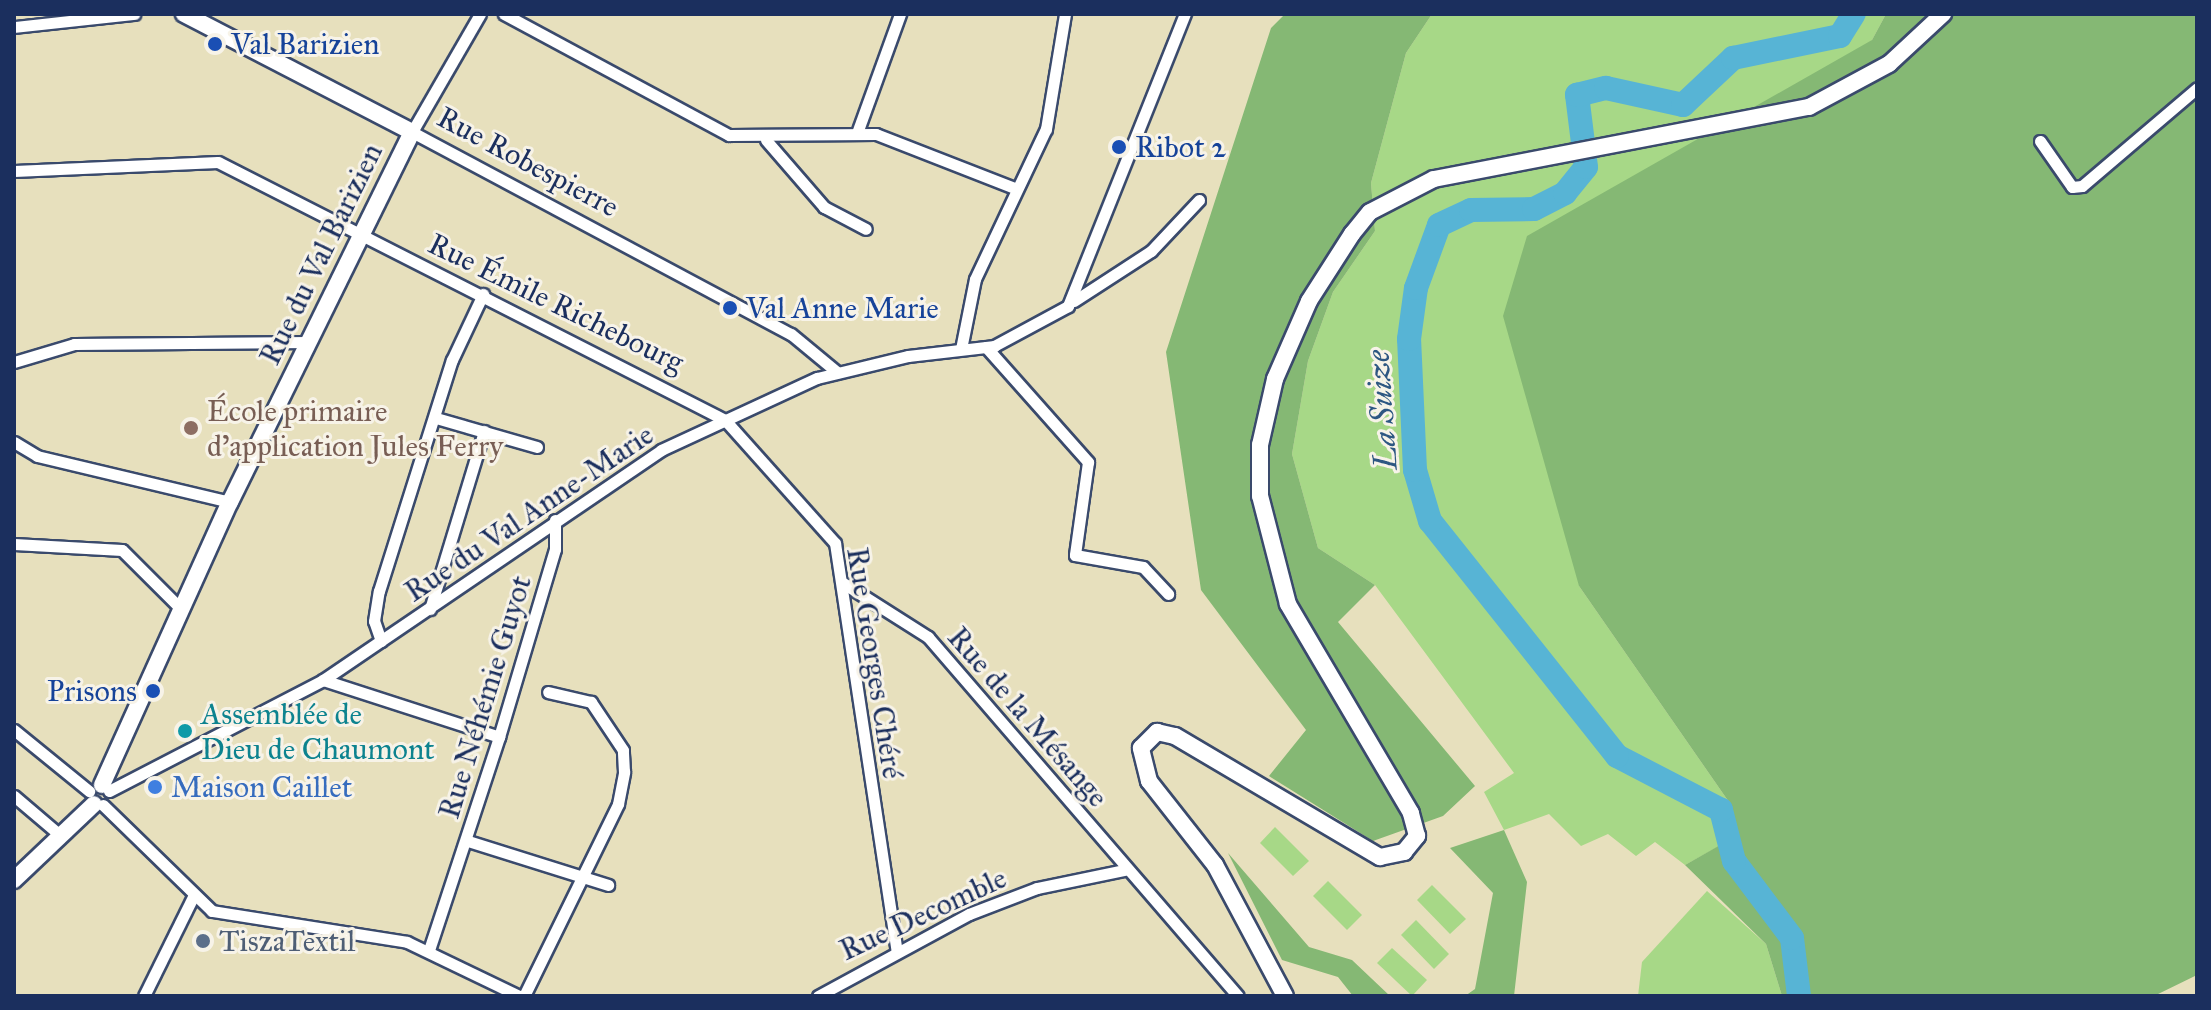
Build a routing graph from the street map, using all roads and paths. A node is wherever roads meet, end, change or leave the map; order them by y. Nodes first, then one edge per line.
1 (134, 14) edge
2 (184, 14) edge
3 (480, 14) edge
4 (504, 14) edge
5 (900, 14) edge
6 (1065, 14) edge
7 (1185, 14) edge
8 (1943, 14) edge
9 (14, 27) edge
10 (2197, 88) edge
11 (412, 132) junction
12 (857, 133) junction
13 (766, 140) junction
14 (2040, 141) dead end
15 (14, 171) edge
16 (1017, 189) junction
17 (1199, 200) dead end
18 (866, 229) dead end
19 (363, 233) junction
20 (483, 294) junction
21 (1074, 301) junction
22 (309, 342) junction
23 (986, 347) junction
24 (961, 349) junction
25 (14, 362) edge
26 (837, 372) junction
27 (436, 418) junction
28 (725, 420) junction
29 (484, 431) junction
30 (14, 442) edge
31 (537, 447) dead end
32 (230, 502) junction
33 (555, 520) junction
34 (14, 544) edge
35 (843, 583) junction
36 (1168, 594) dead end
37 (180, 608) junction
38 (430, 609) junction
39 (381, 641) junction
40 (323, 680) junction
41 (548, 692) dead end
42 (14, 730) edge
43 (499, 737) junction
44 (99, 795) junction
45 (14, 796) edge
46 (61, 836) junction
47 (468, 841) junction
48 (1124, 870) junction
49 (582, 877) junction
50 (14, 880) edge
51 (608, 885) dead end
52 (194, 895) junction
53 (429, 950) junction
54 (897, 951) junction
55 (144, 996) edge
56 (522, 996) edge
57 (818, 996) edge
58 (1238, 996) edge
59 (1285, 996) edge

1 - 9 street
2 - 11 main road, Rue Robespierre
3 - 11 street, Rue du Val Barizien
4 - 13 street
5 - 12 street
6 - 16 street
7 - 21 street
8 - 59 main road
10 - 14 street
11 - 19 main road, Rue du Val Barizien
11 - 26 street, Rue Robespierre
12 - 13 street
12 - 16 street
13 - 18 street
15 - 19 street, Rue Émile Richebourg
16 - 24 street
17 - 21 street, Rue du Val Anne-Marie
19 - 20 street, Rue Émile Richebourg
19 - 22 main road, Rue du Val Barizien
20 - 27 street
20 - 28 street, Rue Émile Richebourg
21 - 23 street, Rue du Val Anne-Marie
22 - 25 street
22 - 32 main road, Rue du Val Barizien
23 - 24 street, Rue du Val Anne-Marie
23 - 36 street
24 - 26 street, Rue du Val Anne-Marie
26 - 28 street, Rue du Val Anne-Marie
27 - 29 street
27 - 39 street
28 - 33 street, Rue du Val Anne-Marie
28 - 35 street, Rue Georges Chéré
29 - 31 street
29 - 38 street
30 - 32 street
32 - 37 main road, Rue du Val Barizien
33 - 38 street, Rue du Val Anne-Marie
33 - 43 street, Rue Néhémie Guyot
34 - 37 street
35 - 48 street, Rue de la Mésange
35 - 54 street, Rue Georges Chéré
37 - 44 main road, Rue du Val Barizien
38 - 39 street, Rue du Val Anne-Marie
39 - 40 street, Rue du Val Anne-Marie
40 - 43 street
40 - 44 street, Rue du Val Anne-Marie
41 - 49 street, Rue Néhémie Guyot
42 - 44 street
43 - 47 street, Rue Néhémie Guyot
44 - 46 main road, Rue du Val Barizien
44 - 52 street
45 - 46 street
46 - 50 main road, Rue du Val Barizien
47 - 49 street, Rue Néhémie Guyot
47 - 53 street, Rue Néhémie Guyot
48 - 54 street, Rue Decomble
48 - 58 street
49 - 51 street, Rue Néhémie Guyot
49 - 56 street, Rue Néhémie Guyot
52 - 53 street
52 - 55 street
53 - 56 street
54 - 57 street, Rue Decomble

